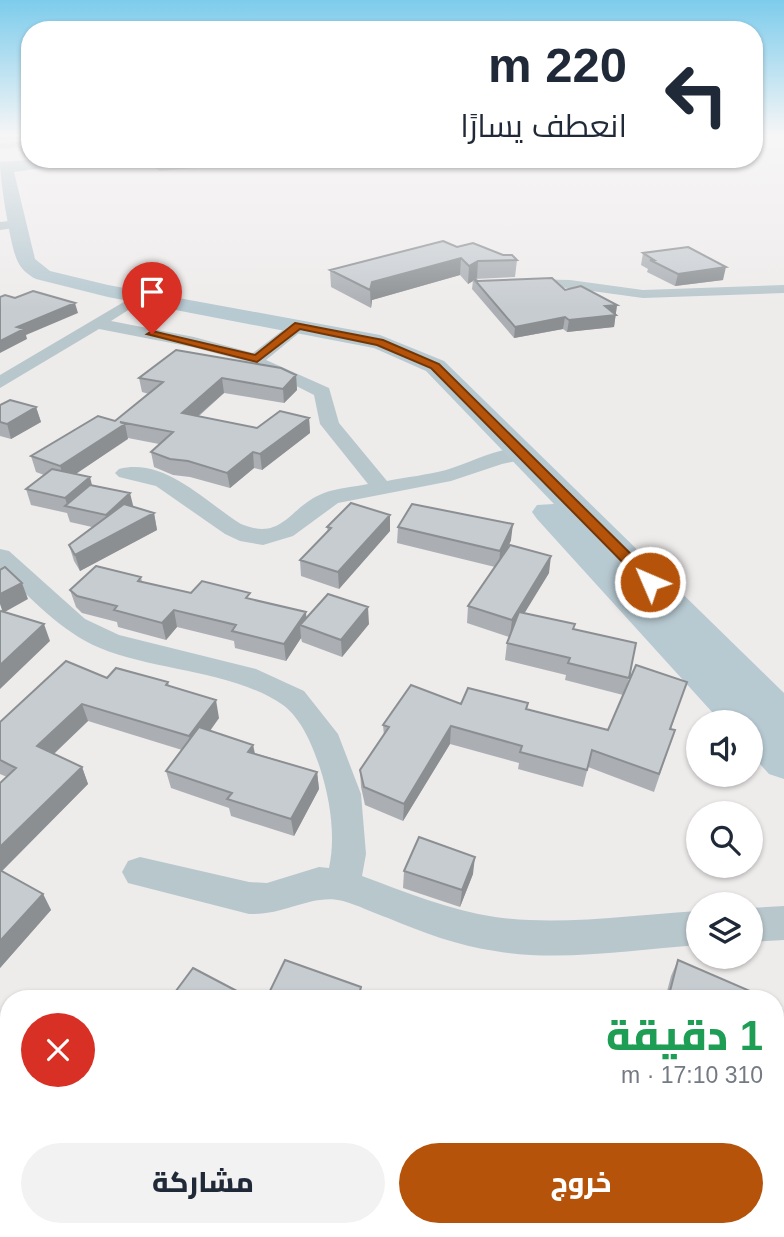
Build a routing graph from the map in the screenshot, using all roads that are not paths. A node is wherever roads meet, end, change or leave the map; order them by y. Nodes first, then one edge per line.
1 (4, 194) edge
2 (6, 226) edge
3 (511, 283) edge
4 (784, 289) edge
5 (132, 301) junction
6 (95, 323) junction
7 (292, 330) junction
8 (257, 359) junction
9 (0, 383) edge
10 (510, 456) junction
11 (126, 473) dead end
12 (382, 488) junction
13 (0, 556) edge
14 (735, 710) edge
15 (784, 718) edge
16 (763, 740) edge
17 (784, 762) edge
18 (141, 872) dead end
19 (344, 885) junction
20 (784, 923) edge
21 (763, 924) edge
22 (686, 930) edge

1 - 2 street
2 - 5 street
3 - 4 street
5 - 6 street
5 - 7 street
6 - 8 street
6 - 9 street
7 - 8 street
7 - 10 street
8 - 12 street
10 - 12 street
10 - 14 street
10 - 15 street
11 - 12 street
13 - 19 street
16 - 17 street
18 - 19 street
19 - 22 street
20 - 21 street

